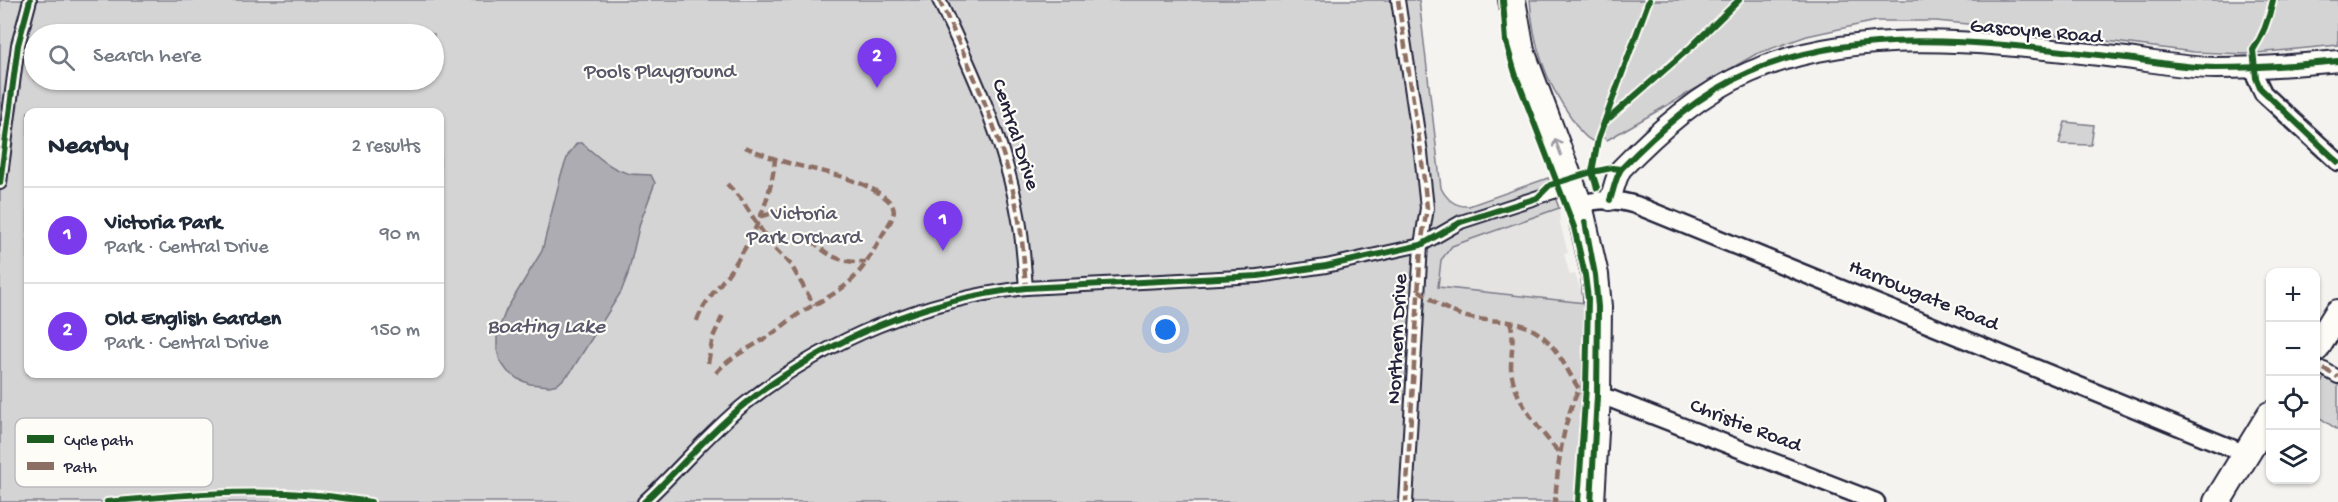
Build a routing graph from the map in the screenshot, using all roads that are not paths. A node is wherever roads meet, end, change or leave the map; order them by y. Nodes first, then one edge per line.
1 (30, 0) edge
2 (939, 0) edge
3 (1398, 0) edge
4 (1512, 0) edge
5 (2338, 61) edge
6 (2255, 67) junction
7 (2338, 162) edge
8 (0, 183) edge
9 (1576, 196) junction
10 (1610, 200) junction
11 (1421, 244) junction
12 (1026, 288) junction
13 (2338, 313) edge
14 (2320, 358) edge
15 (2338, 377) edge
16 (1598, 396) junction
17 (2266, 422) edge
18 (2246, 454) junction
19 (644, 502) edge
20 (1406, 502) edge
21 (1591, 502) edge
22 (1876, 502) edge
23 (2217, 502) edge

1 - 8 street
2 - 12 street, Central Drive
3 - 11 street, Northern Drive
9 -> 4 main road
5 - 6 street, Gascoyne Road
6 - 7 street
6 - 10 street, Gascoyne Road
9 - 10 street, Harrowgate Road
9 - 11 street
9 - 16 main road
10 - 18 street, Harrowgate Road
11 - 12 street
11 - 20 street, Northern Drive
12 - 19 street
13 - 14 main road
14 - 15 street
16 - 21 main road
16 - 22 street, Christie Road
17 - 18 main road
18 - 23 main road

